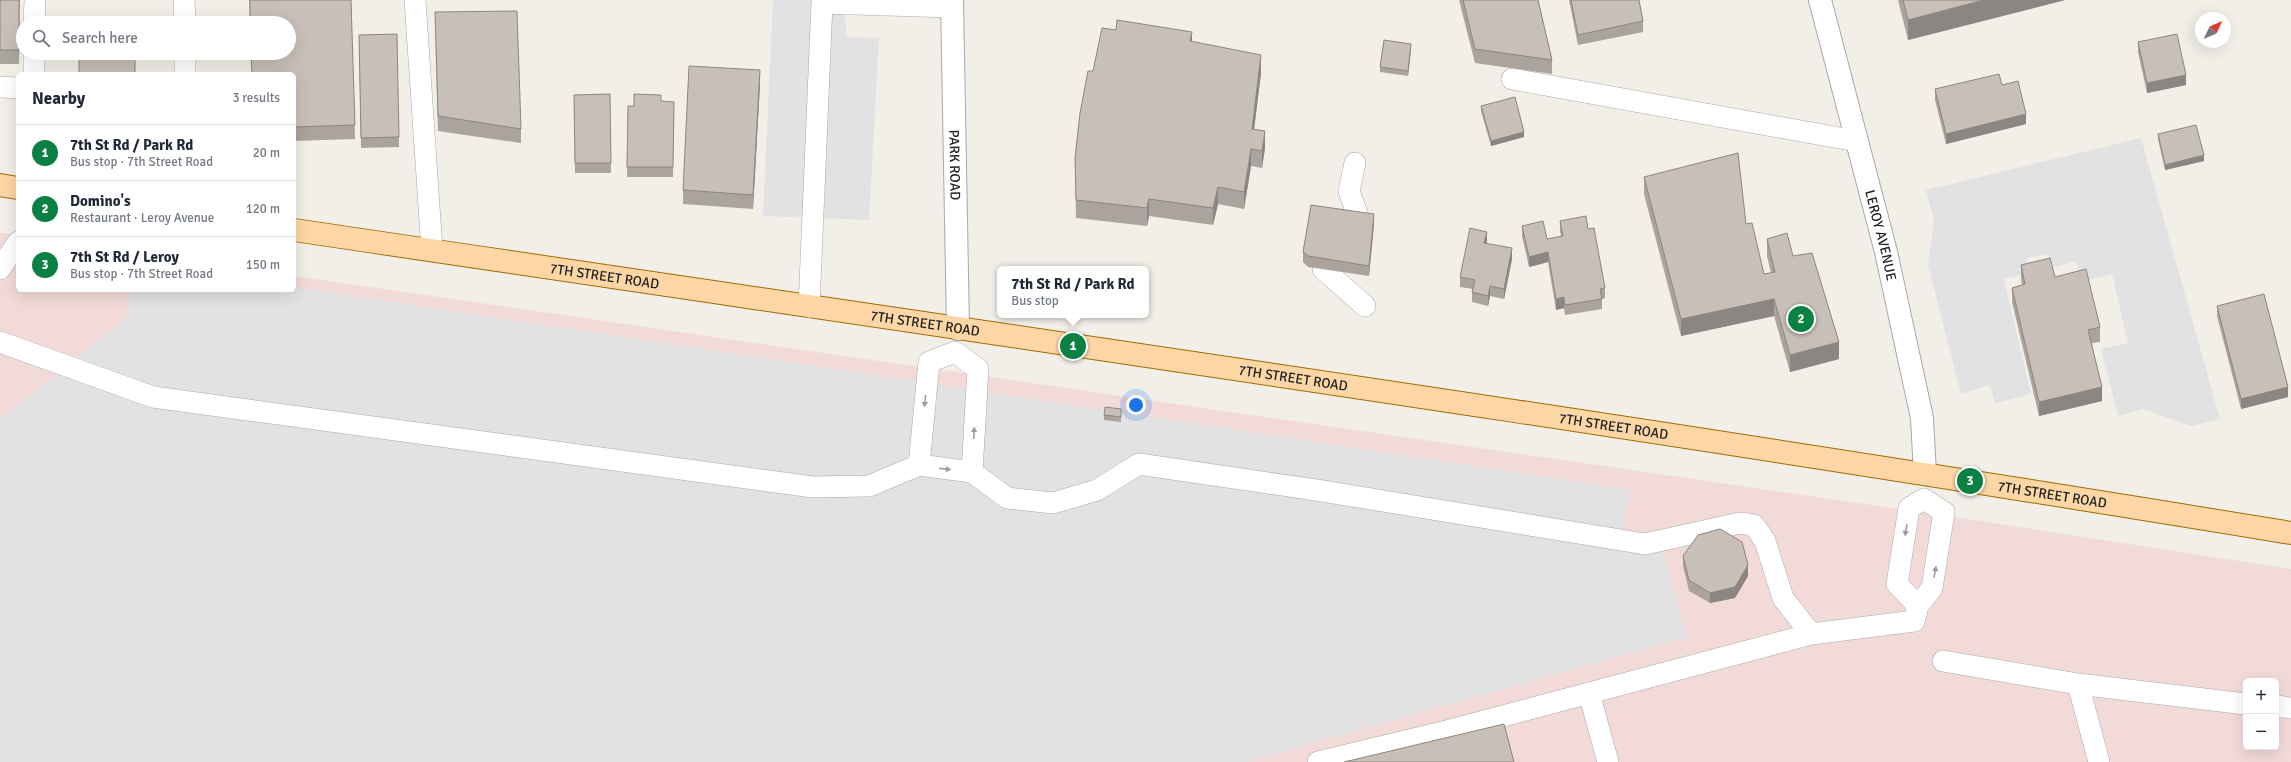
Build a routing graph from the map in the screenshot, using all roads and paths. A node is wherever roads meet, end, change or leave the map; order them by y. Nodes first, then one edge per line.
1 (35, 0) edge
2 (184, 0) edge
3 (415, 0) edge
4 (1820, 0) edge
5 (952, 3) edge
6 (34, 16) edge
7 (185, 16) edge
8 (34, 60) edge
9 (185, 60) edge
10 (34, 72) edge
11 (185, 72) edge
12 (1512, 79) edge
13 (0, 87) edge
14 (16, 88) edge
15 (1856, 141) junction
16 (1355, 163) dead end
17 (0, 185) edge
18 (16, 188) edge
19 (1350, 191) junction
20 (1334, 212) edge
21 (1360, 222) edge
22 (296, 230) edge
23 (16, 245) edge
24 (432, 250) junction
25 (0, 269) edge
26 (1323, 269) edge
27 (1352, 274) edge
28 (809, 307) junction
29 (958, 329) junction
30 (0, 342) edge
31 (955, 352) junction
32 (919, 465) junction
33 (972, 472) junction
34 (1924, 474) junction
35 (1924, 498) junction
36 (2291, 534) edge
37 (1918, 606) junction
38 (1811, 634) junction
39 (1943, 662) dead end
40 (2078, 684) junction
41 (1589, 693) junction
42 (2243, 704) edge
43 (2279, 706) edge
44 (2291, 708) edge
45 (1318, 762) edge
46 (1608, 762) edge
47 (2099, 762) edge

1 - 6 lane
2 - 7 lane
3 - 24 lane
4 - 15 street, LEROY AVENUE
5 - 28 lane
5 - 29 street, PARK ROAD
8 - 10 lane
9 - 11 lane
12 - 15 lane
13 - 14 lane
15 - 34 street, LEROY AVENUE
16 - 19 lane
17 - 18 main road
19 - 20 lane
19 - 21 lane
22 - 24 main road, 7TH STREET ROAD
23 - 25 lane
24 - 28 main road, 7TH STREET ROAD
26 - 27 lane
28 - 29 main road, 7TH STREET ROAD
29 - 31 lane
29 - 34 main road, 7TH STREET ROAD
30 - 32 lane
31 -> 32 lane
33 -> 31 lane
32 -> 33 lane
33 - 38 lane
34 - 35 lane
34 - 36 main road, 7TH STREET ROAD
37 -> 35 lane
35 -> 37 lane
37 - 38 lane
38 - 41 lane
39 - 40 lane
40 - 42 lane
40 - 47 lane
41 - 45 lane
41 - 46 lane
43 - 44 lane

